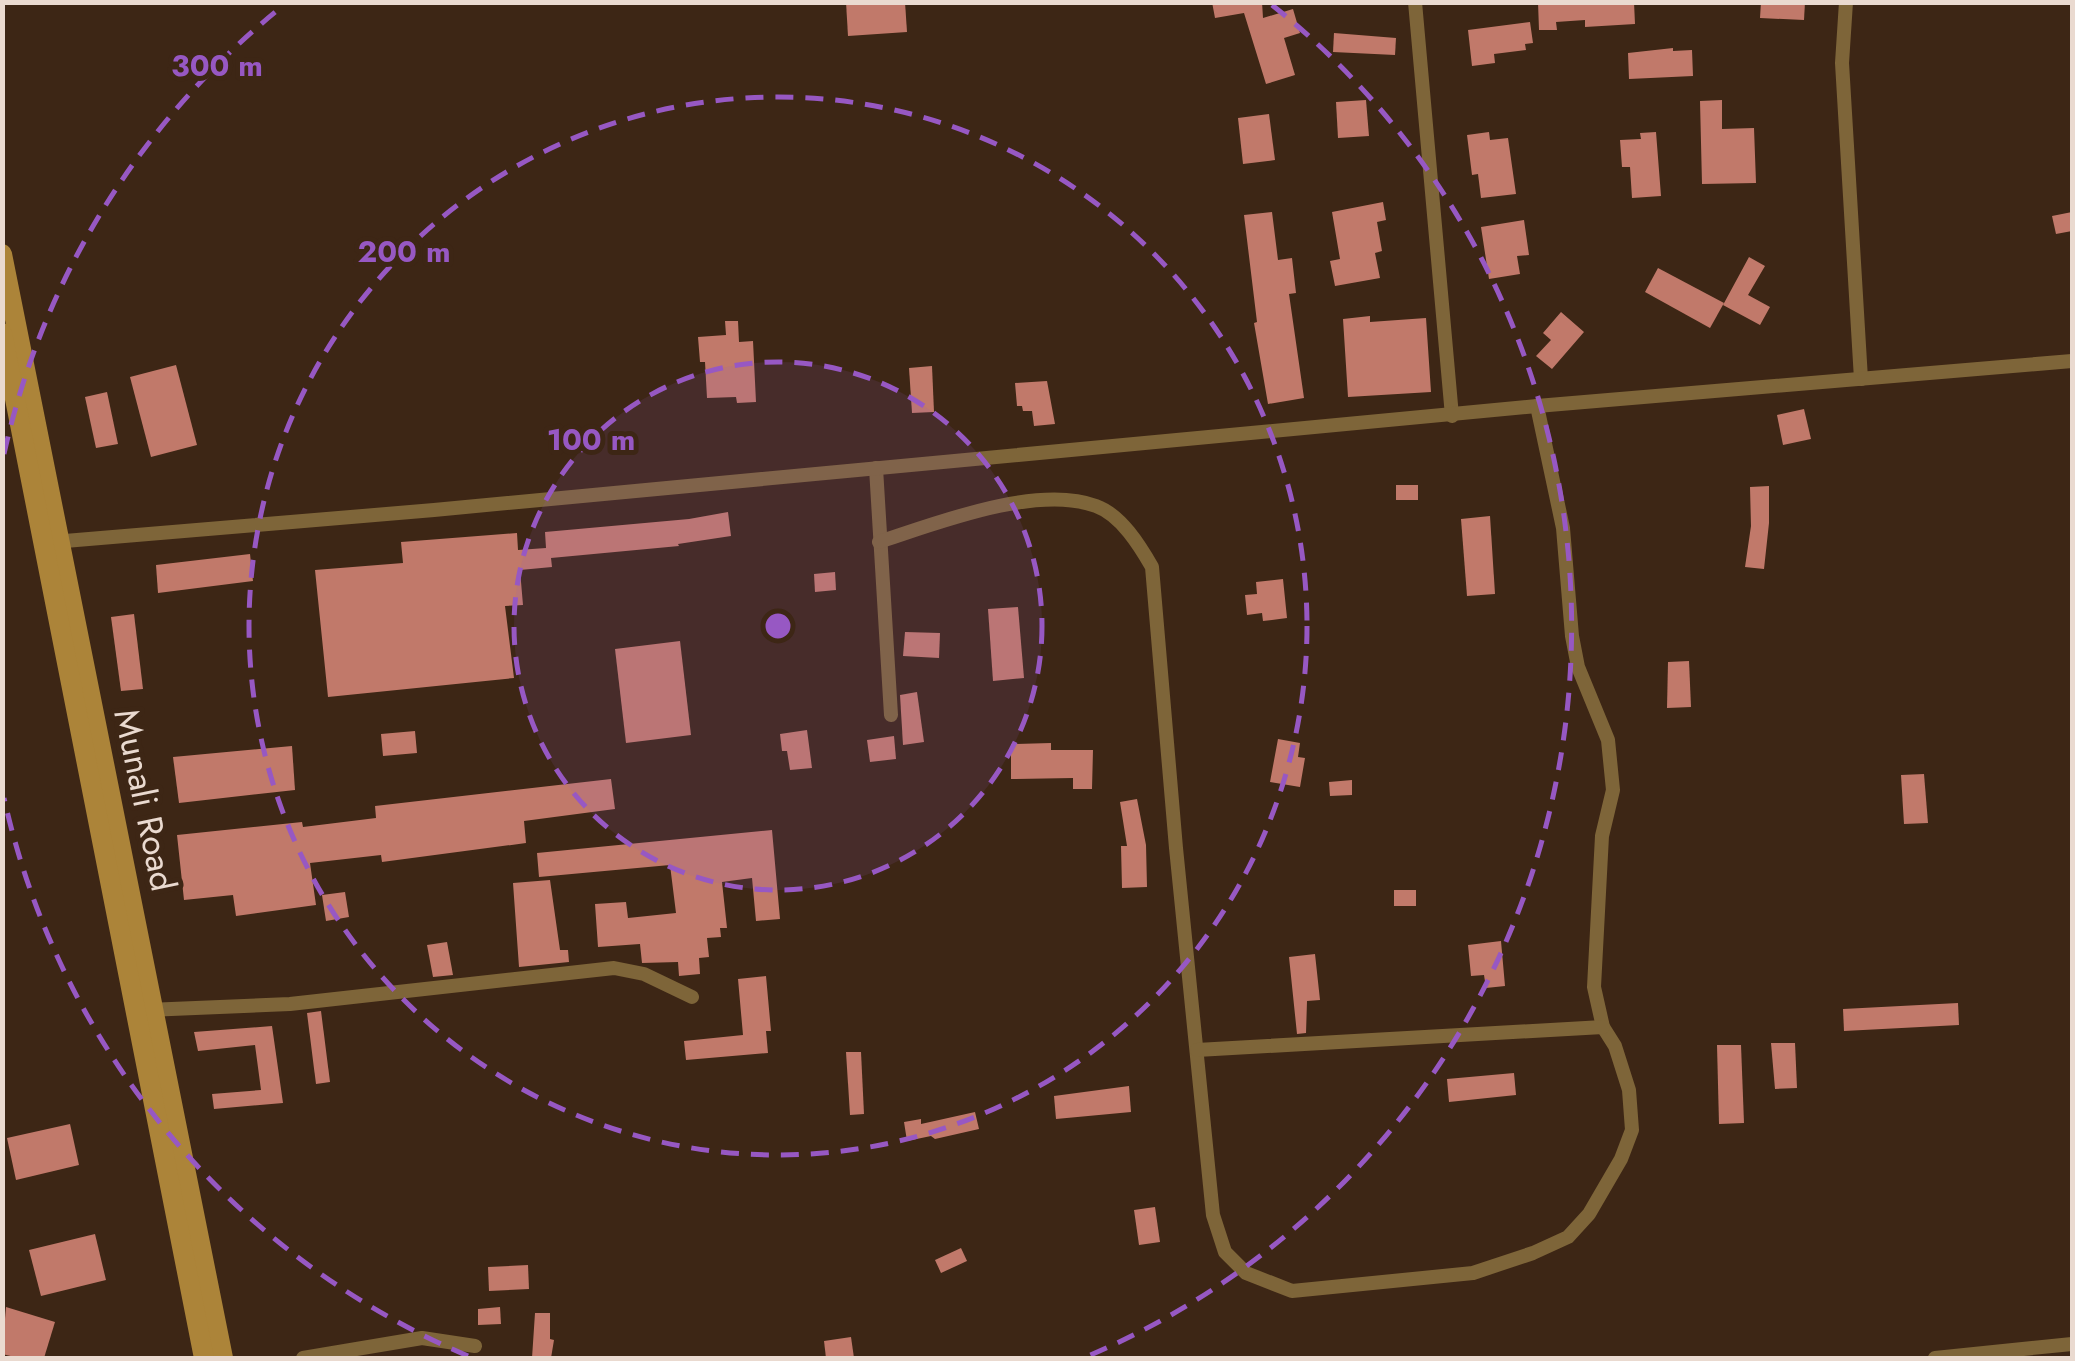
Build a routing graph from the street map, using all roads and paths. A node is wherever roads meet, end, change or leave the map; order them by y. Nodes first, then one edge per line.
1 (1415, 2) edge
2 (1846, 2) edge
3 (2, 254) edge
4 (2, 333) edge
5 (2072, 360) edge
6 (1860, 379) junction
7 (1537, 406) junction
8 (1452, 416) junction
9 (876, 468) junction
10 (51, 542) junction
11 (879, 542) junction
12 (891, 714) dead end
13 (692, 996) dead end
14 (145, 1010) junction
15 (1603, 1027) junction
16 (1197, 1050) junction
17 (2072, 1344) edge
18 (475, 1346) dead end
19 (204, 1358) edge
20 (223, 1358) edge
21 (303, 1358) edge
22 (1935, 1358) edge

1 - 8 street
2 - 6 street
3 - 10 main road, Munali Road
4 - 10 main road, Munali Road
5 - 6 street
6 - 7 street
7 - 8 street
7 - 15 street
8 - 9 street
9 - 10 street
9 - 11 street
10 - 14 main road, Munali Road
11 - 12 street
11 - 16 street
13 - 14 street
14 - 19 main road, Munali Road
14 - 20 main road, Munali Road
15 - 16 street
15 - 16 street
17 - 22 street
18 - 21 street

